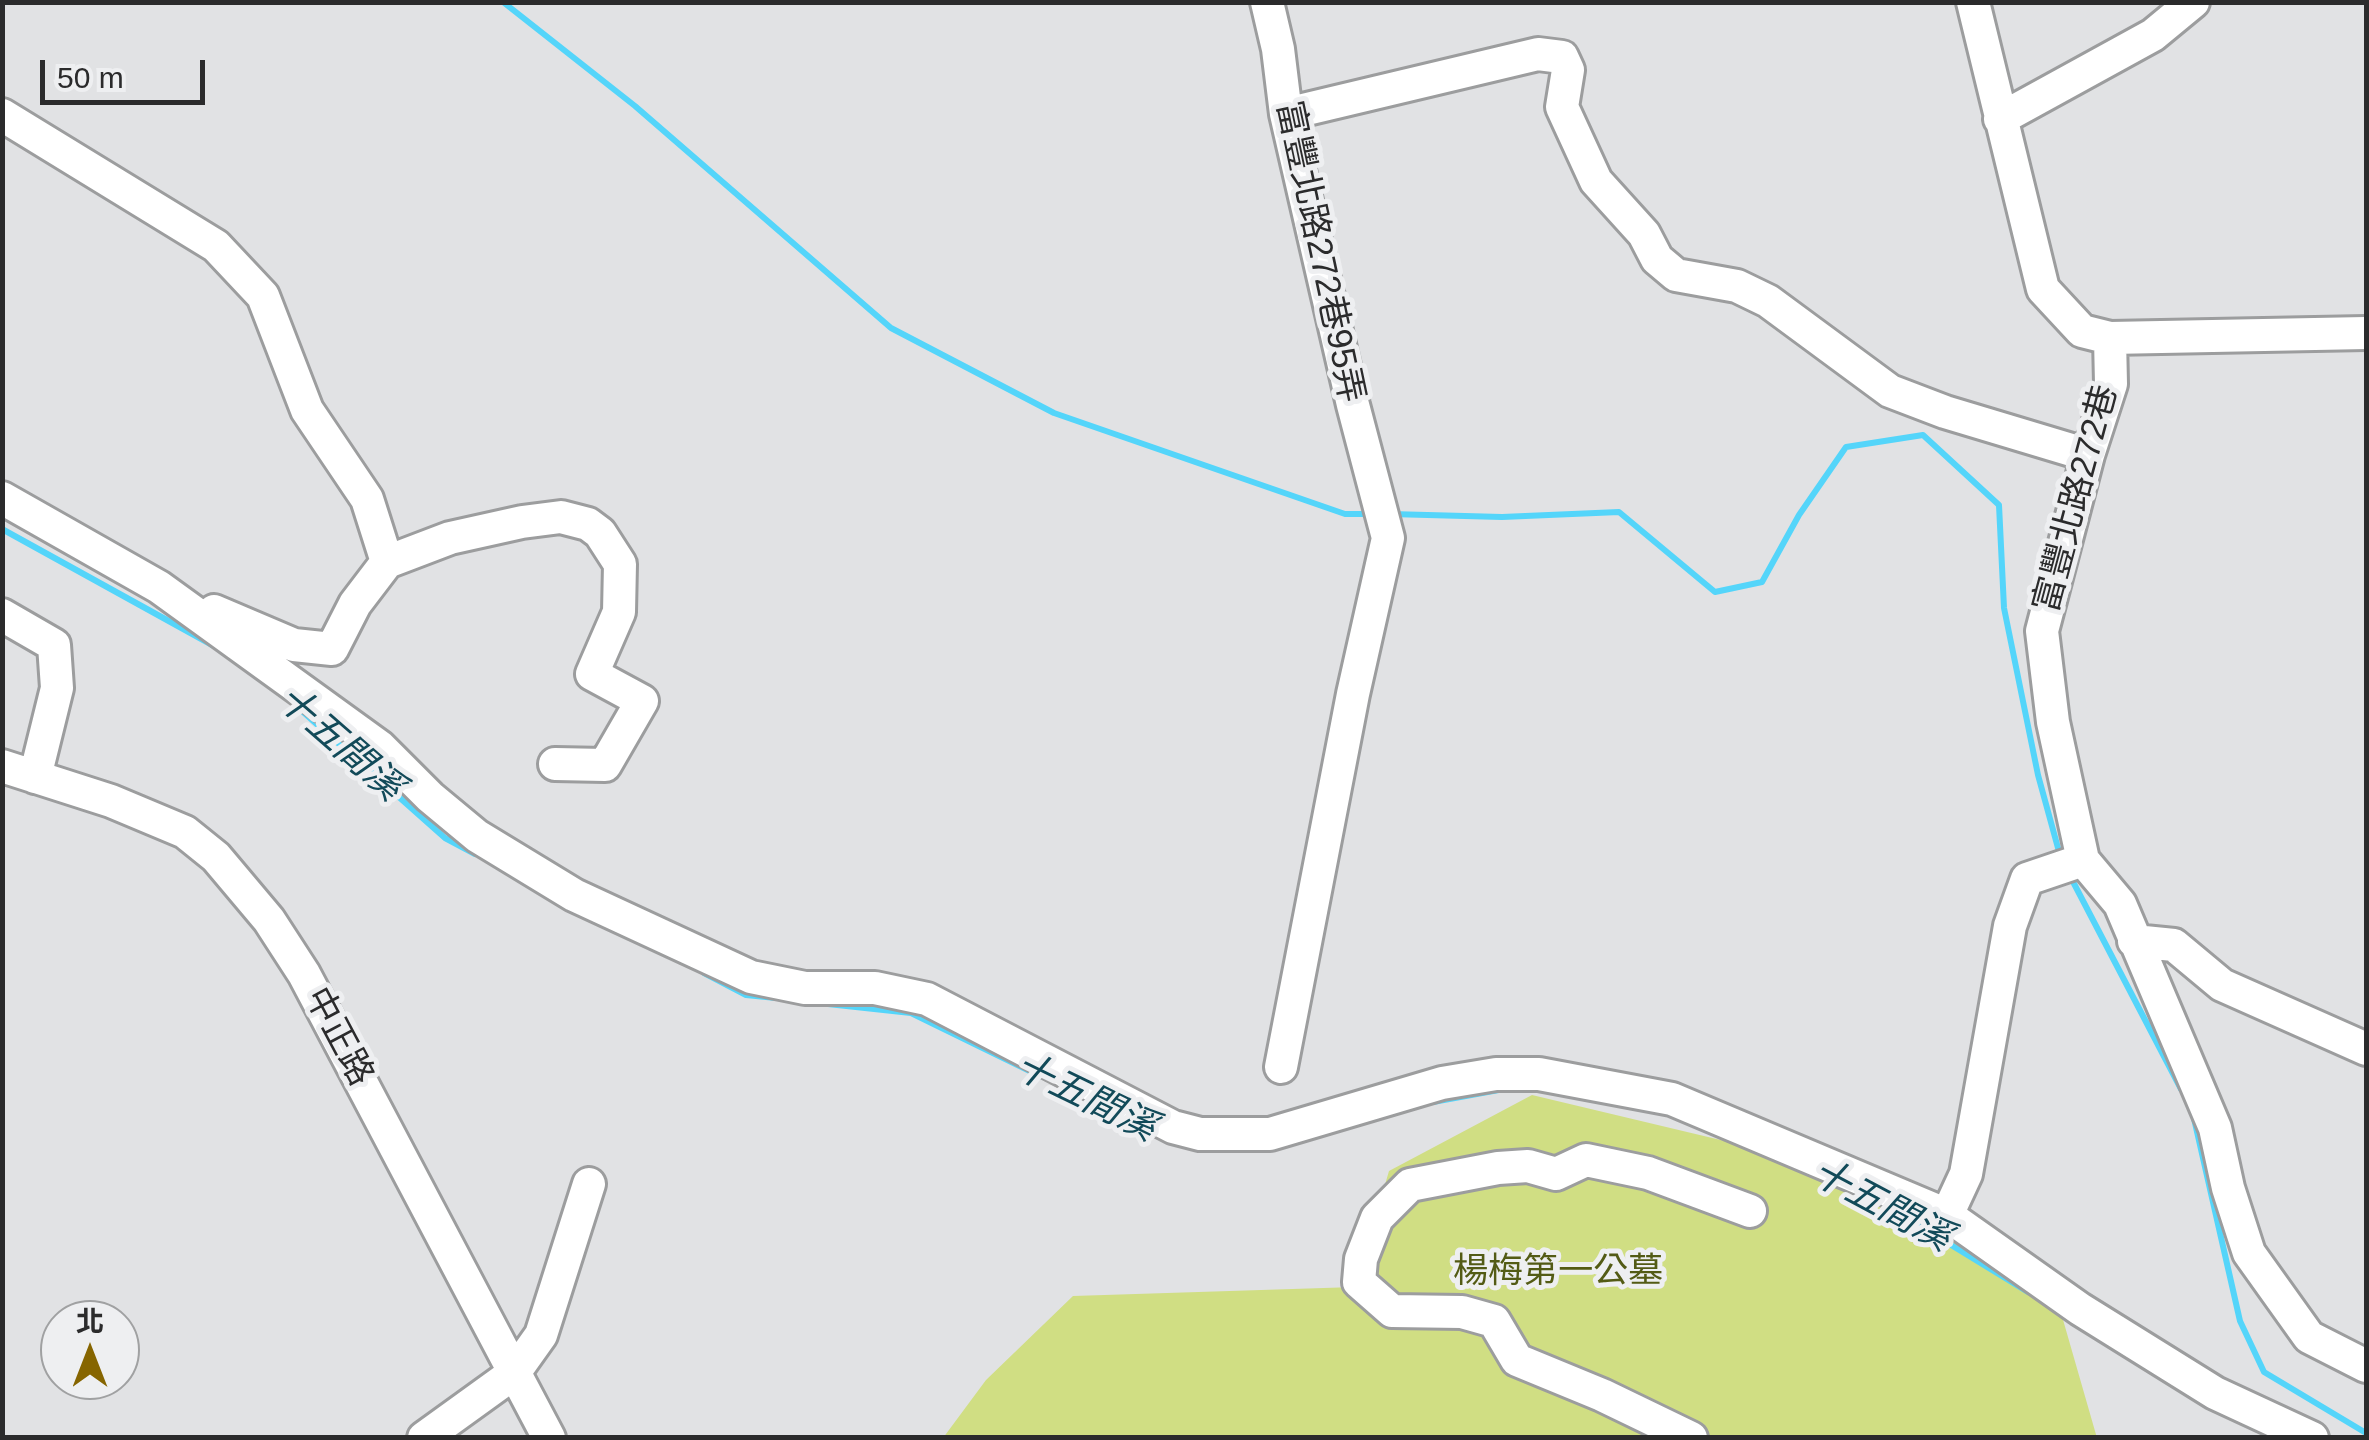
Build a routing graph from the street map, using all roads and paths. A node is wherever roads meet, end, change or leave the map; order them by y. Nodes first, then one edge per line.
1 (1266, 2) edge
2 (1973, 2) edge
3 (2194, 2) edge
4 (2, 114) edge
5 (1286, 114) junction
6 (2000, 119) junction
7 (2366, 333) edge
8 (2110, 338) junction
9 (2088, 454) junction
10 (2, 498) edge
11 (387, 562) junction
12 (159, 587) junction
13 (2, 615) edge
14 (555, 764) dead end
15 (2, 766) edge
16 (35, 777) junction
17 (2070, 864) junction
18 (2134, 942) junction
19 (2366, 1048) edge
20 (1281, 1066) dead end
21 (589, 1184) dead end
22 (1750, 1212) dead end
23 (1947, 1215) junction
24 (2366, 1366) edge
25 (514, 1372) junction
26 (424, 1438) edge
27 (549, 1438) edge
28 (1691, 1438) edge
29 (2312, 1438) edge

1 - 5 street, 富豐北路272巷95弄
2 - 6 street, 富豐北路272巷
3 - 6 street
4 - 11 street
5 - 9 street
5 - 20 street, 富豐北路272巷95弄
6 - 8 street, 富豐北路272巷
7 - 8 street
8 - 9 street, 富豐北路272巷
9 - 17 street, 富豐北路272巷
10 - 12 street
11 - 12 street
11 - 14 street
12 - 23 street
13 - 16 street
15 - 16 street, 中正路
16 - 25 street, 中正路
17 - 18 street, 富豐北路272巷
17 - 23 street
18 - 19 street
18 - 24 street, 富豐北路272巷
21 - 25 street
22 - 28 street
23 - 29 street
25 - 26 street
25 - 27 street, 中正路

